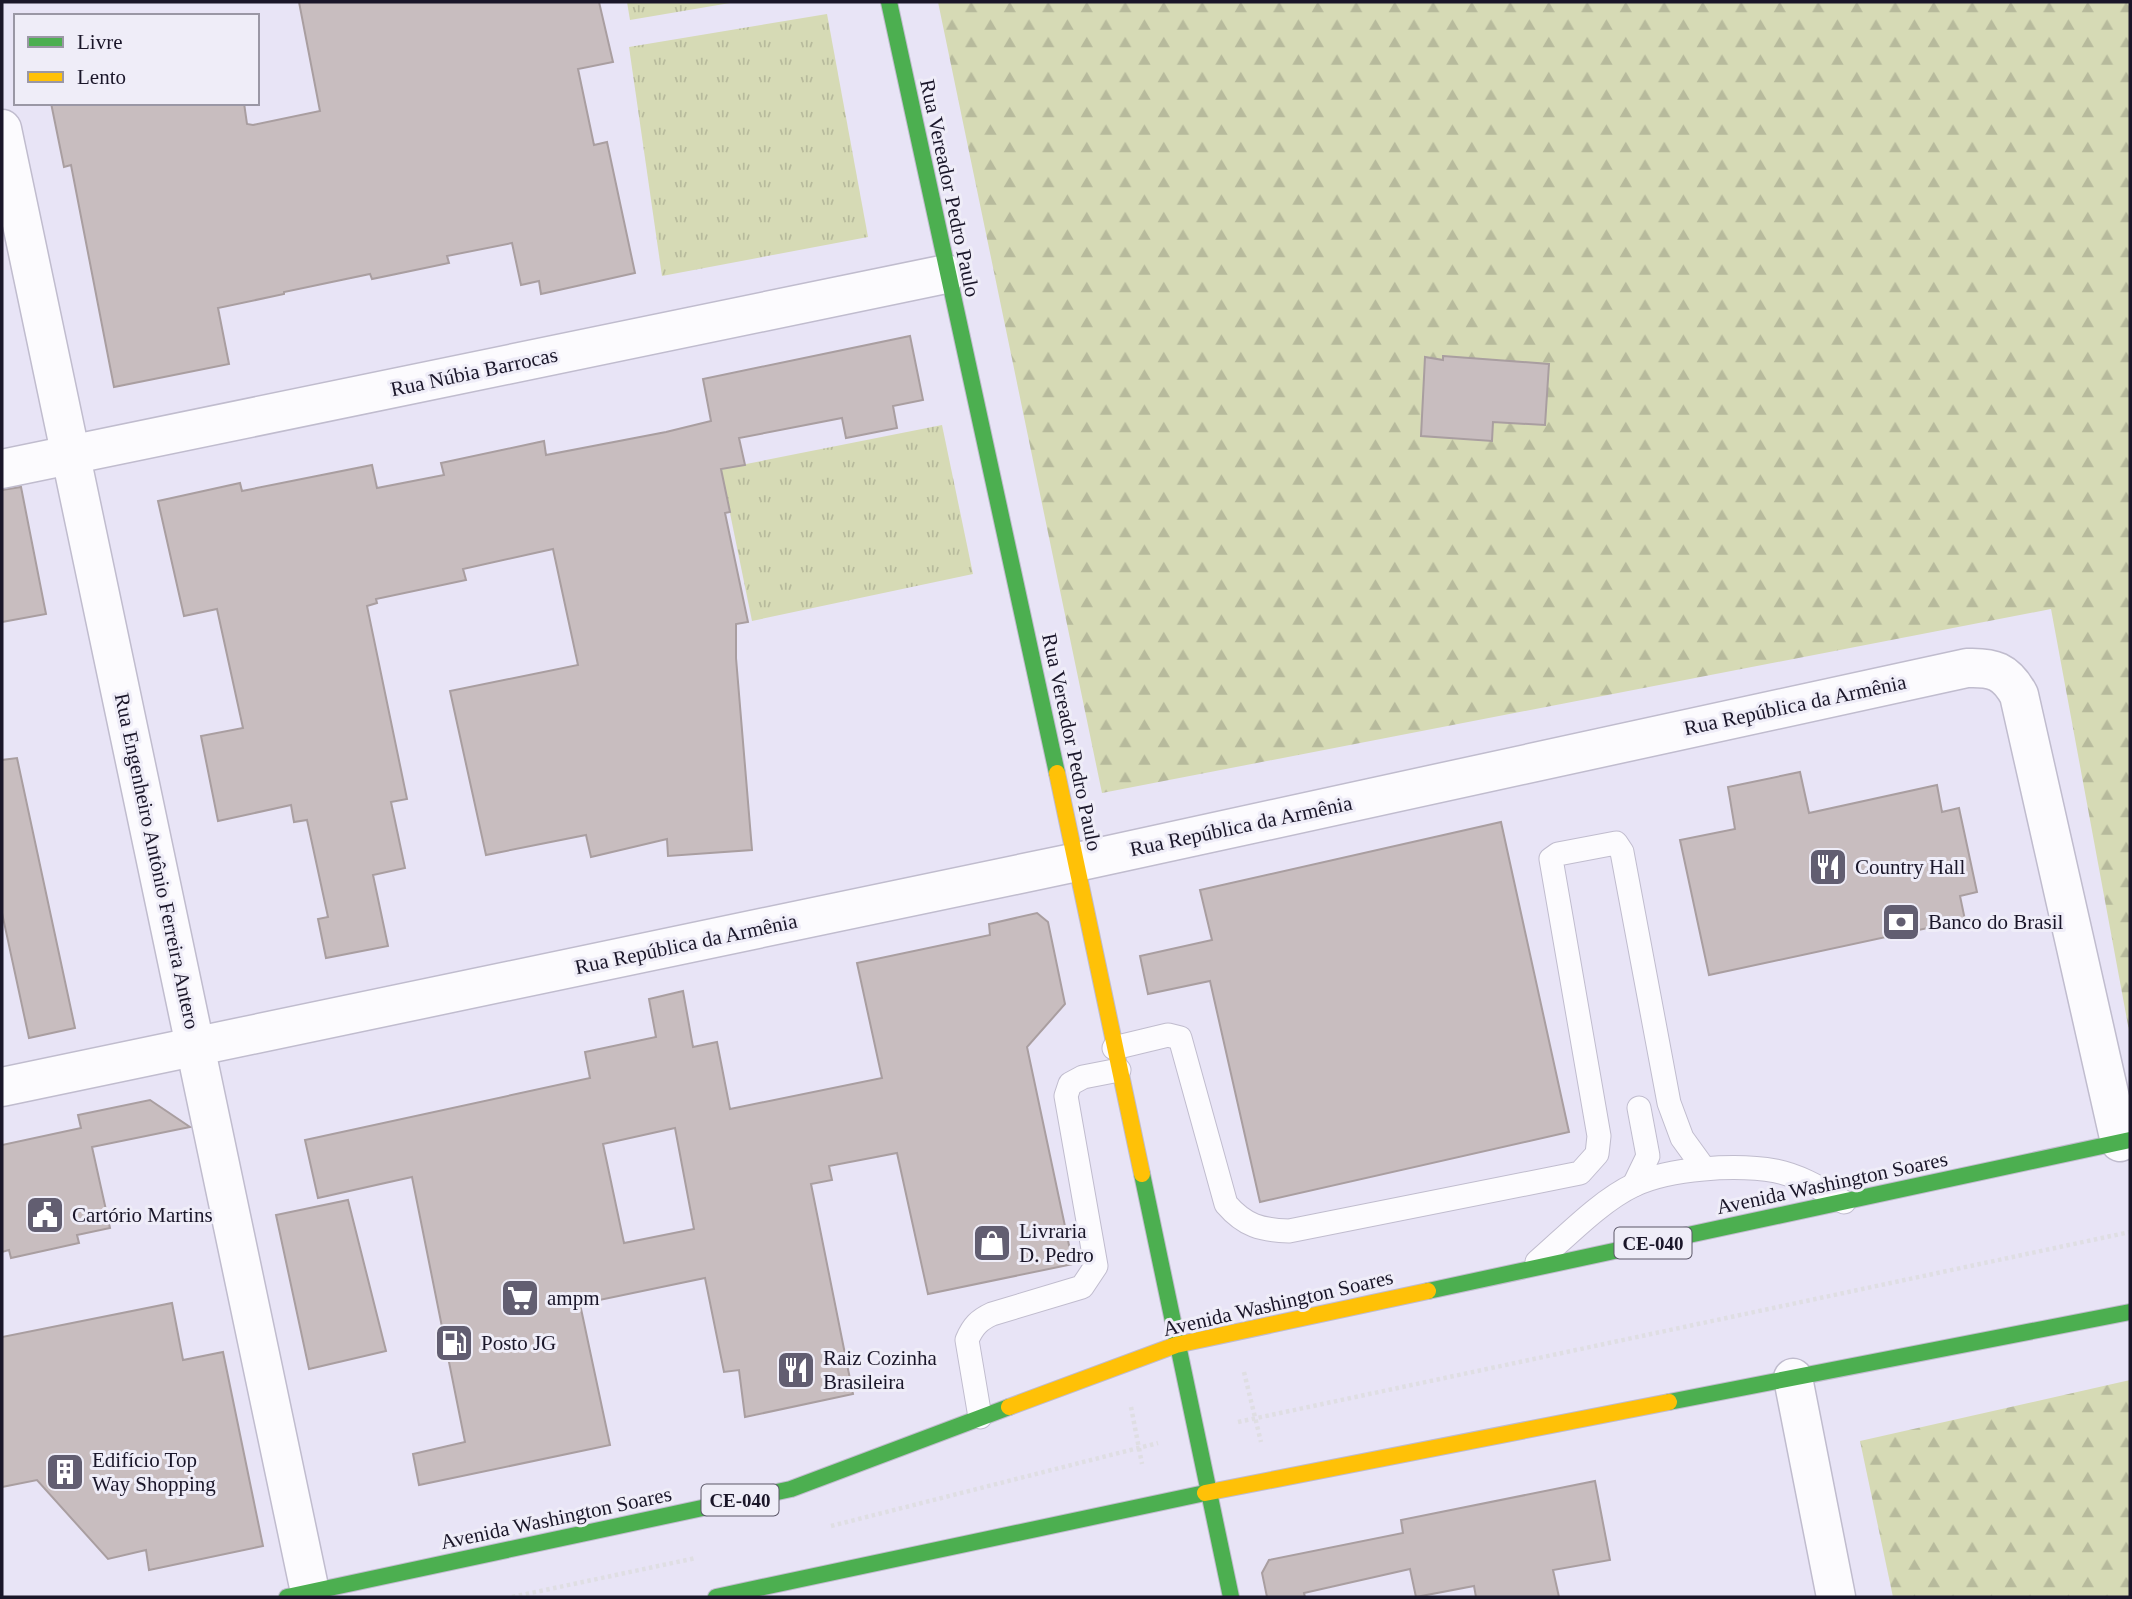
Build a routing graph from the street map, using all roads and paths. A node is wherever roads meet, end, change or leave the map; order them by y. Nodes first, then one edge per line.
1 (889, 2) edge
2 (2, 129) edge
3 (946, 274) junction
4 (70, 455) junction
5 (2, 469) edge
6 (1077, 862) junction
7 (198, 1048) junction
8 (1117, 1059) junction
9 (2, 1087) edge
10 (1639, 1108) dead end
11 (2125, 1141) edge
12 (1703, 1167) junction
13 (1634, 1185) junction
14 (1844, 1202) junction
15 (2130, 1232) edge
16 (1529, 1269) junction
17 (2130, 1312) edge
18 (1176, 1345) junction
19 (1244, 1371) dead end
20 (1793, 1378) junction
21 (1130, 1406) dead end
22 (1255, 1417) junction
23 (980, 1418) junction
24 (1195, 1433) junction
25 (1261, 1444) dead end
26 (1139, 1448) junction
27 (1144, 1472) dead end
28 (1209, 1492) junction
29 (825, 1528) dead end
30 (707, 1556) dead end
31 (298, 1595) edge
32 (512, 1597) edge
33 (716, 1597) edge
34 (1231, 1597) edge
35 (1836, 1597) edge

1 - 3 main road, Rua Vereador Pedro Paulo
2 - 4 street, Rua Engenheiro Antônio Ferreira Antero
3 - 4 street, Rua Núbia Barrocas
3 - 6 main road, Rua Vereador Pedro Paulo
4 - 5 street, Rua Núbia Barrocas
4 - 7 street, Rua Engenheiro Antônio Ferreira Antero
6 - 7 street, Rua República da Armênia
6 - 8 main road, Rua Vereador Pedro Paulo
6 - 11 street, Rua República da Armênia
7 - 9 street, Rua República da Armênia
7 - 31 street, Rua Engenheiro Antônio Ferreira Antero
8 - 12 lane
8 - 18 main road, Rua Vereador Pedro Paulo
8 - 23 lane
10 - 13 lane
11 - 14 main road, Avenida Washington Soares / CE-040
12 - 13 lane
12 - 14 lane
13 - 16 lane
14 - 16 main road, Avenida Washington Soares / CE-040
15 - 22 path
16 - 18 main road, Avenida Washington Soares / CE-040
17 - 20 main road
18 - 23 main road, Avenida Washington Soares / CE-040
18 - 24 main road, Rua Vereador Pedro Paulo
19 - 22 path
20 - 28 main road
20 - 35 street
21 - 26 path
22 - 24 path
22 - 25 path
23 - 31 main road, Avenida Washington Soares / CE-040
24 - 26 path
24 - 28 main road, Rua Vereador Pedro Paulo
26 - 27 path
26 - 29 path
28 - 33 main road
28 - 34 main road, Rua Vereador Pedro Paulo
30 - 32 path

